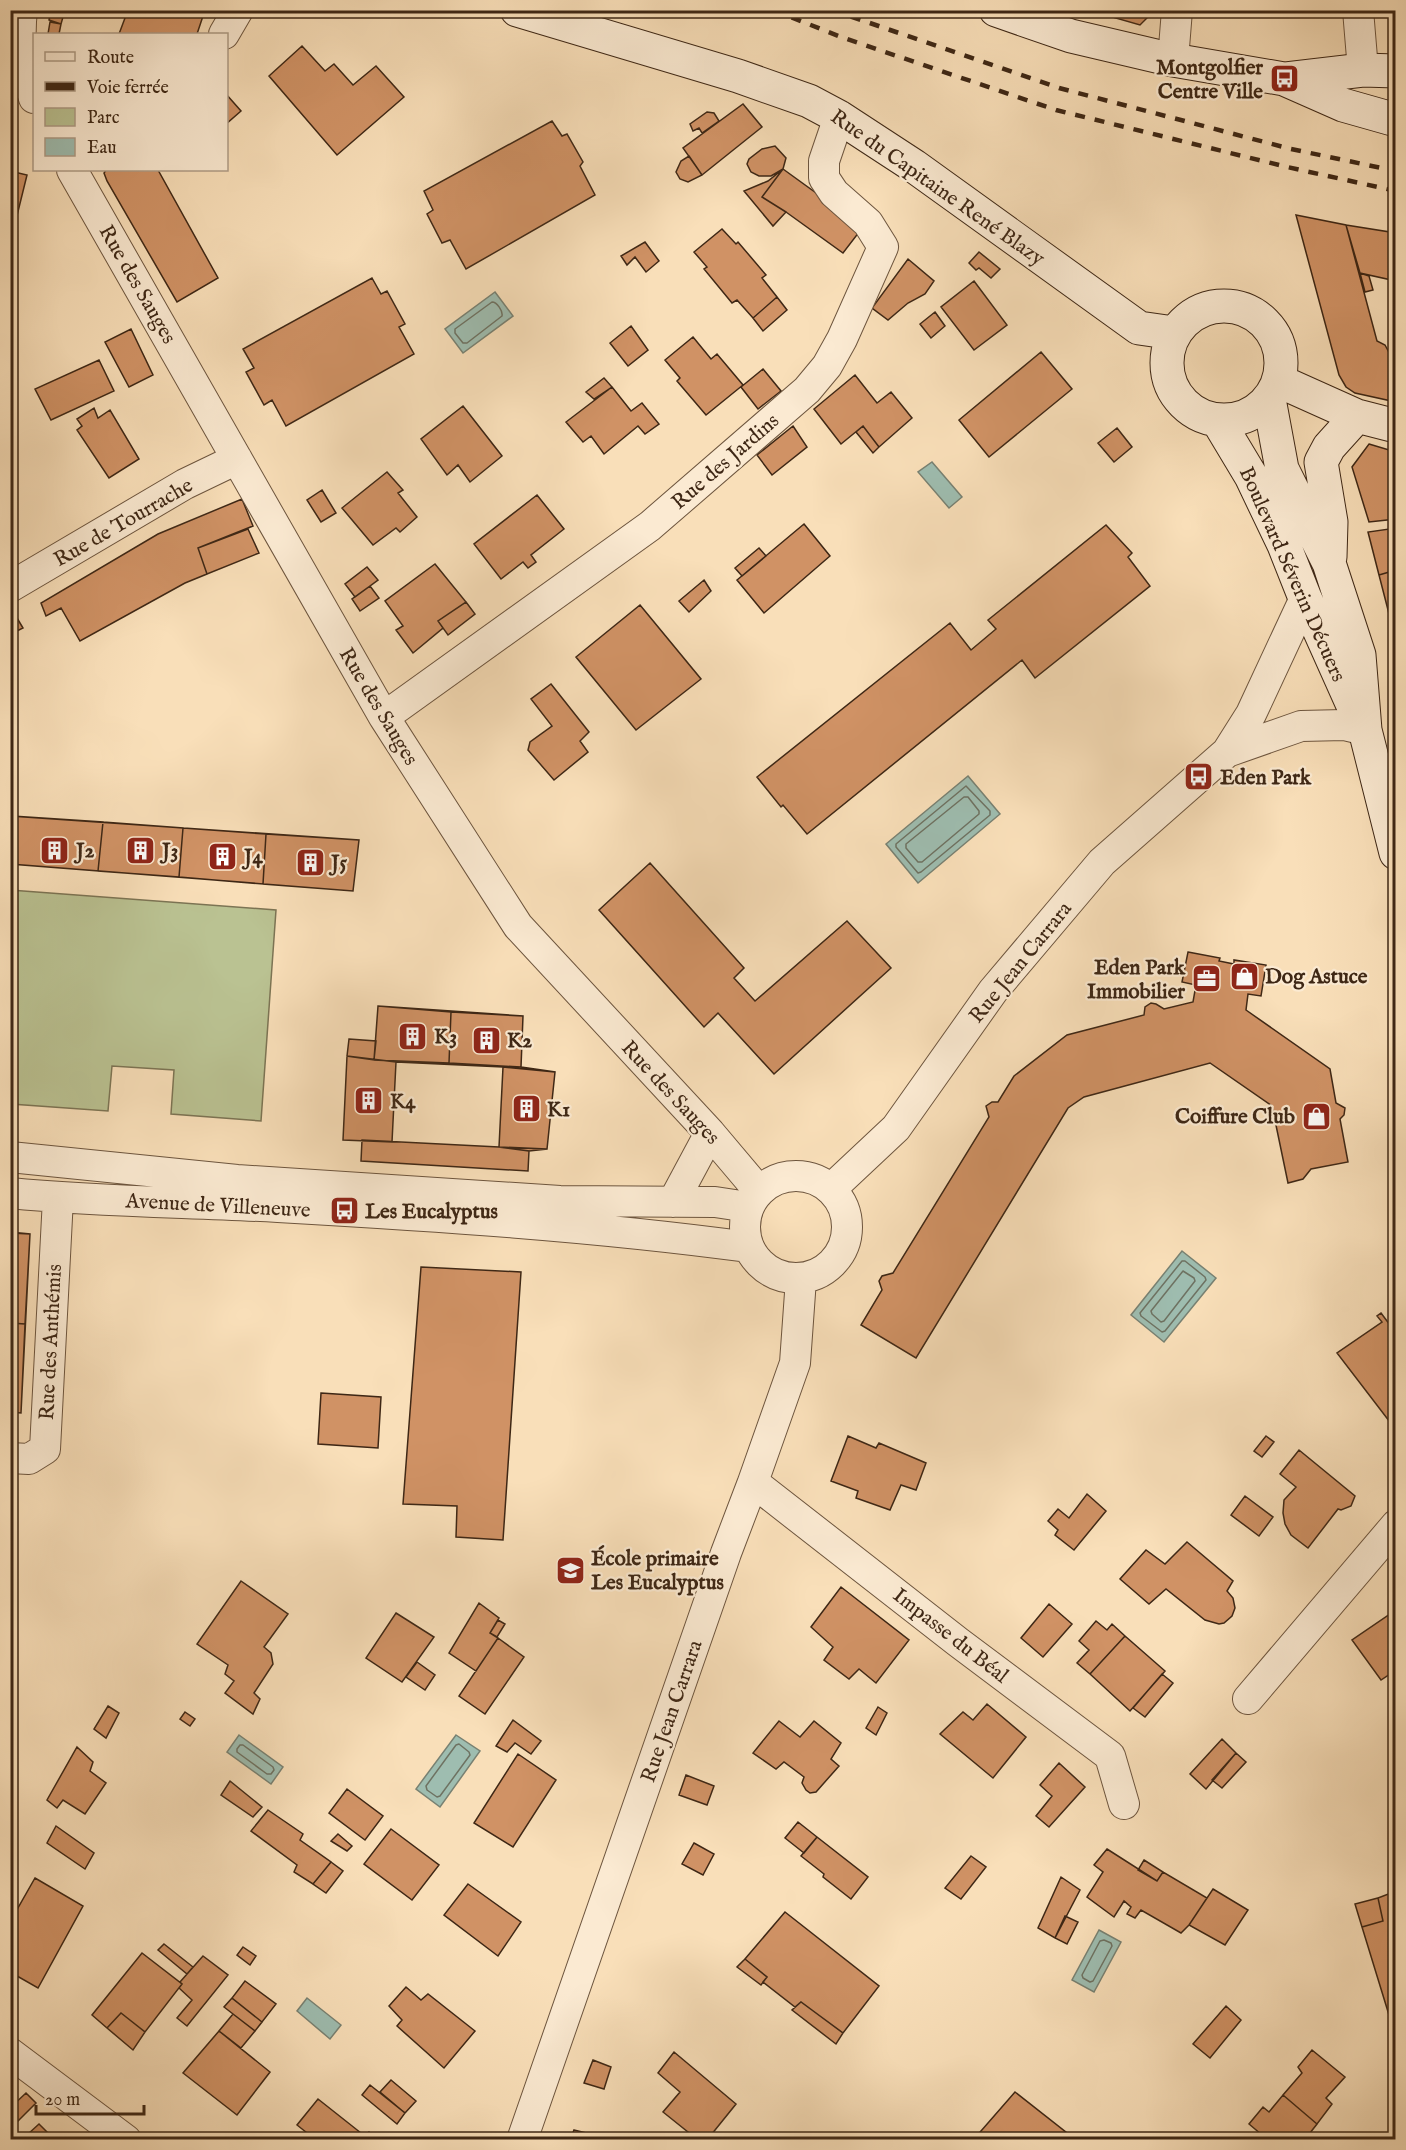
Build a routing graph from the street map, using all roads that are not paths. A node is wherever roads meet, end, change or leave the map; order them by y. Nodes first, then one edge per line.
1 (22, 10) edge
2 (238, 10) edge
3 (517, 10) edge
4 (996, 10) edge
5 (1177, 10) edge
6 (1359, 10) edge
7 (225, 33) edge
8 (1173, 60) junction
9 (1363, 70) junction
10 (1395, 71) edge
11 (1284, 79) junction
12 (33, 95) edge
13 (839, 117) junction
14 (1395, 120) edge
15 (76, 172) edge
16 (1174, 333) junction
17 (1274, 390) junction
18 (1357, 416) junction
19 (1218, 421) junction
20 (1395, 426) edge
21 (237, 459) junction
22 (1329, 563) junction
23 (10, 587) edge
24 (1305, 598) junction
25 (384, 717) junction
26 (1365, 730) junction
27 (1227, 752) junction
28 (1395, 853) edge
29 (711, 1133) junction
30 (10, 1157) edge
31 (831, 1189) junction
32 (10, 1193) edge
33 (58, 1198) junction
34 (754, 1199) junction
35 (672, 1202) junction
36 (748, 1247) junction
37 (801, 1279) junction
38 (10, 1458) edge
39 (753, 1482) junction
40 (1395, 1525) edge
41 (1248, 1699) dead end
42 (1124, 1804) dead end
43 (10, 2053) edge
44 (126, 2139) edge
45 (522, 2139) edge

1 - 12 street
2 - 7 street
3 - 13 street, Rue du Capitaine René Blazy
4 - 8 street
5 - 8 street
6 - 9 street
8 - 11 street
9 - 10 street
9 - 11 street
11 - 14 street
13 - 16 street, Rue du Capitaine René Blazy
13 - 25 street, Rue des Jardins
15 - 21 street, Rue des Sauges
16 - 17 street
16 - 19 street
17 - 18 street
17 - 19 street
17 - 22 street, Boulevard Séverin Décuers
18 - 20 street
18 - 22 street
19 - 24 street, Boulevard Séverin Décuers
21 - 23 street, Rue de Tourrache
21 - 25 street, Rue des Sauges
22 - 26 street, Boulevard Séverin Décuers
24 - 26 street, Boulevard Séverin Décuers
24 - 27 street, Rue Jean Carrara
25 - 29 street, Rue des Sauges
26 - 27 street, Rue Jean Carrara
26 - 28 street, Boulevard Séverin Décuers
27 - 31 street, Rue Jean Carrara
29 - 34 street, Rue des Sauges
29 - 35 street
30 - 35 street, Avenue de Villeneuve
31 - 34 street
31 - 37 street
32 - 33 street, Avenue de Villeneuve
33 - 36 street, Avenue de Villeneuve
33 - 38 street, Rue des Anthémis
34 - 35 street, Avenue de Villeneuve
34 - 36 street
36 - 37 street
37 - 39 street, Rue Jean Carrara
39 - 42 street, Impasse du Béal
39 - 45 street, Rue Jean Carrara
40 - 41 street
43 - 44 street

